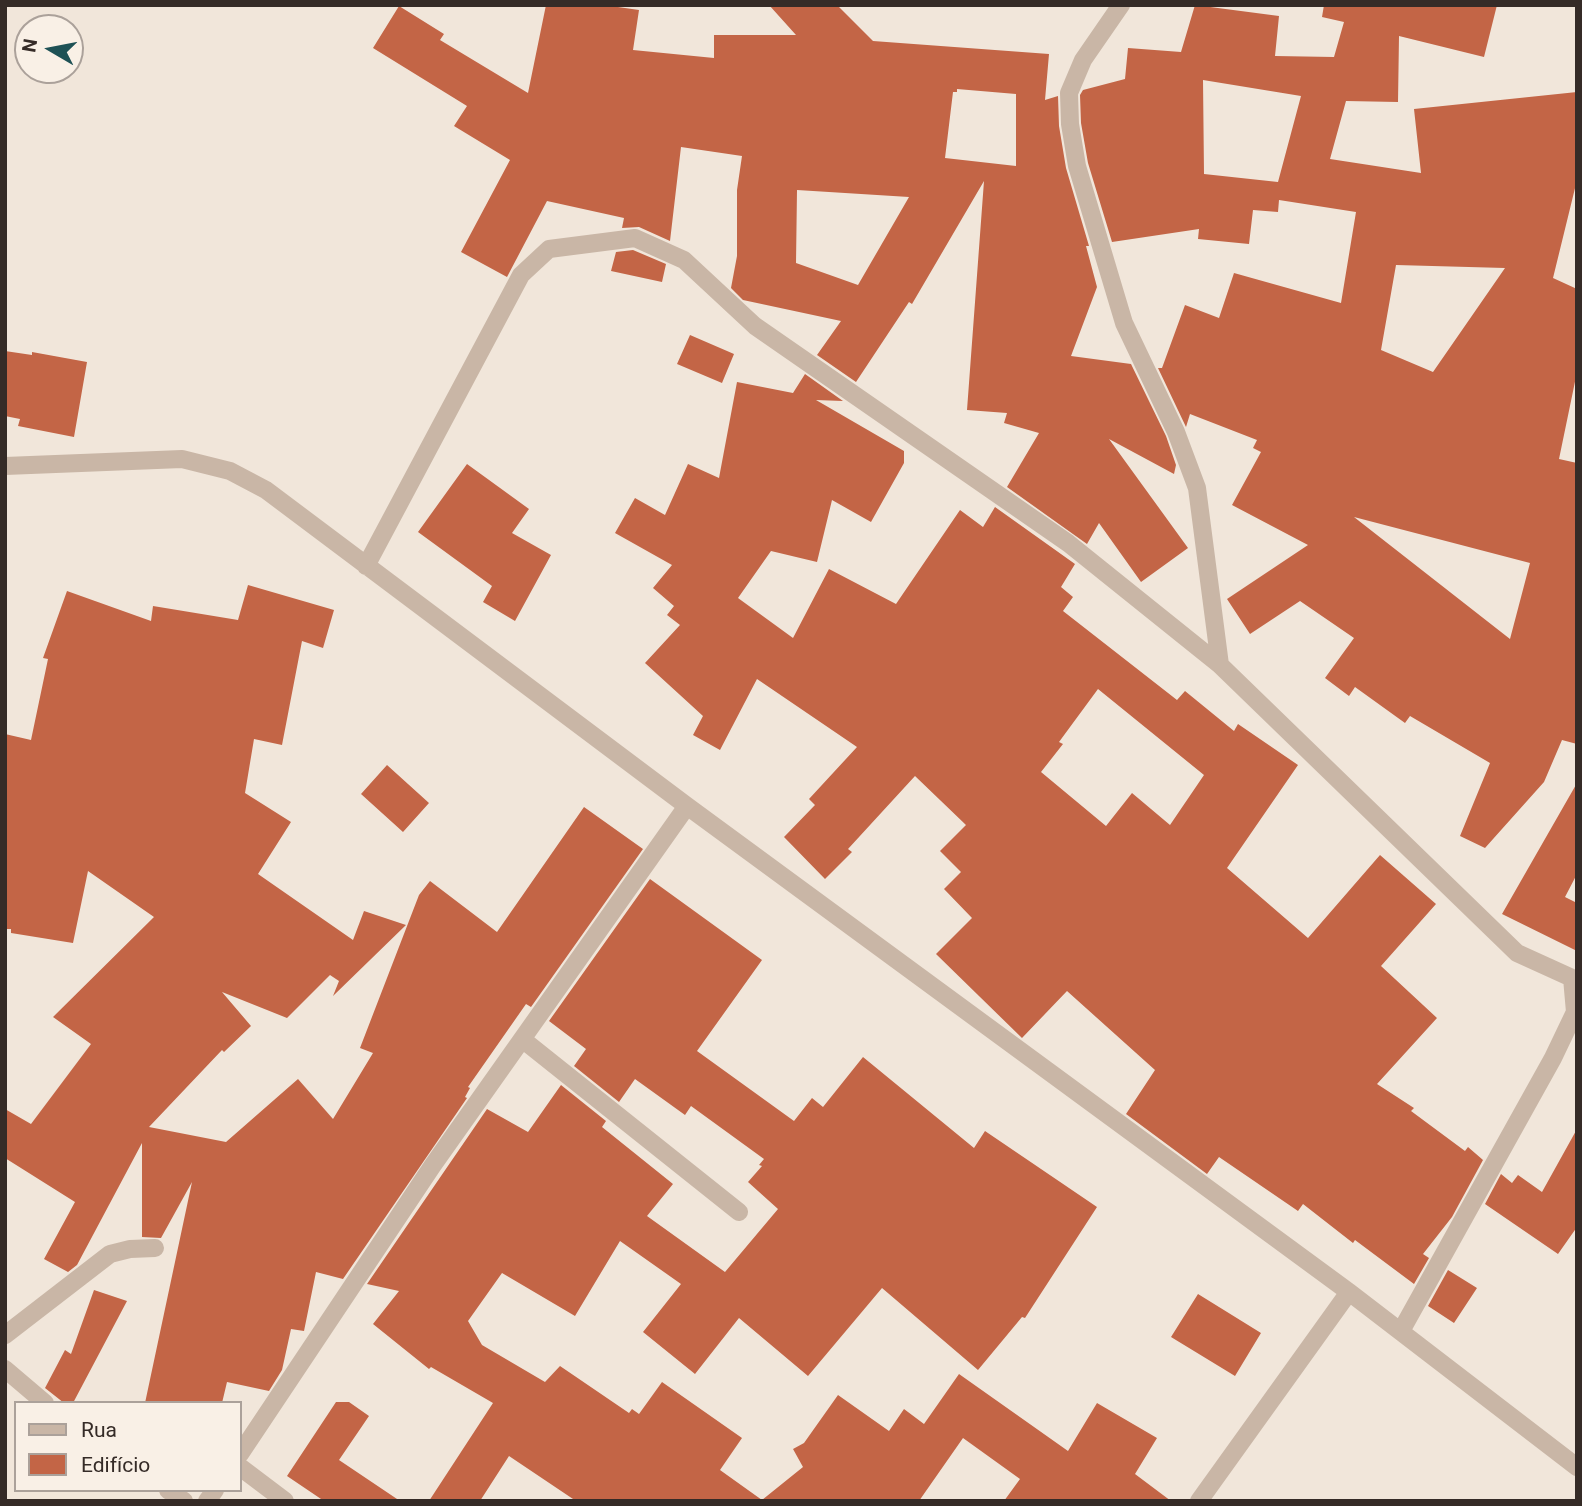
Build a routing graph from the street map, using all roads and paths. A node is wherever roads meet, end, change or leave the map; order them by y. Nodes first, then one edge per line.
1 (1121, 5) edge
2 (5, 466) edge
3 (366, 566) junction
4 (1220, 664) junction
5 (687, 806) junction
6 (522, 1039) junction
7 (738, 1212) dead end
8 (155, 1248) dead end
9 (1349, 1292) junction
10 (1401, 1331) junction
11 (5, 1335) edge
12 (5, 1369) edge
13 (43, 1401) edge
14 (242, 1451) edge
15 (1577, 1467) edge
16 (242, 1469) edge
17 (285, 1501) edge
18 (1199, 1501) edge

1 - 4 street
2 - 3 street
3 - 4 street
3 - 5 street
4 - 10 street
5 - 6 street
5 - 9 street
6 - 7 street
6 - 14 street
8 - 11 street
9 - 10 street
9 - 18 street
10 - 15 street
12 - 13 street
16 - 17 street

